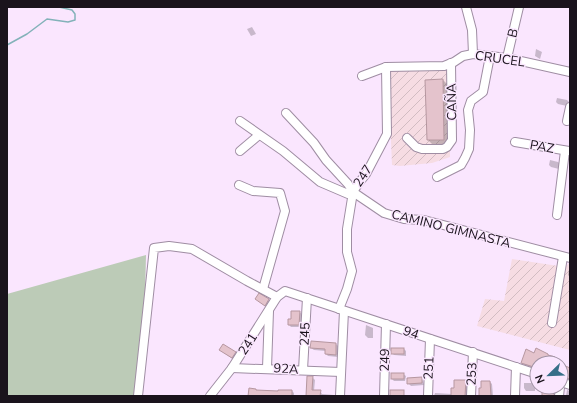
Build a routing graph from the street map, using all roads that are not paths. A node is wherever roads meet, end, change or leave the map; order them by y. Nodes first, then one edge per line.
1 (466, 7) edge
2 (519, 7) edge
3 (472, 54) junction
4 (490, 56) junction
5 (506, 58) junction
6 (451, 63) junction
7 (386, 67) junction
8 (570, 72) edge
9 (362, 76) dead end
10 (570, 107) edge
11 (286, 113) dead end
12 (240, 121) dead end
13 (567, 121) dead end
14 (259, 134) junction
15 (407, 138) dead end
16 (515, 142) dead end
17 (240, 151) dead end
18 (568, 151) edge
19 (437, 177) dead end
20 (239, 185) dead end
21 (353, 192) junction
22 (557, 215) dead end
23 (567, 258) edge
24 (263, 290) junction
25 (285, 291) joint
26 (277, 297) junction
27 (307, 298) junction
28 (341, 310) junction
29 (269, 311) junction
30 (552, 323) dead end
31 (386, 324) junction
32 (430, 339) junction
33 (473, 352) junction
34 (516, 367) junction
35 (232, 368) junction
36 (267, 368) junction
37 (303, 370) junction
38 (529, 371) edge
39 (341, 372) junction
40 (138, 396) edge
41 (210, 396) edge
42 (340, 396) edge
43 (384, 396) edge
44 (428, 396) edge
45 (471, 396) edge
46 (514, 396) edge

1 - 3 street
2 - 5 street, B
3 - 4 street, CRUCEL
3 - 6 street, CRUCEL
4 - 5 street, CRUCEL
4 - 19 street
5 - 8 street, CRUCEL
6 - 7 street, CRUCEL
6 - 15 street, CAÑA
7 - 9 street, CRUCEL
7 - 21 street, 247
10 - 13 street
11 - 21 street
12 - 14 street, CAMINO GIMNASTA
14 - 17 street
14 - 21 street, CAMINO GIMNASTA
16 - 18 street, PAZ
18 - 22 street
20 - 24 street
21 - 23 street, CAMINO GIMNASTA
21 - 28 street, 247
23 - 30 street
24 - 26 street
24 - 40 street
25 - 26 street, 241
25 - 27 street, 94
26 - 29 street, 241
27 - 28 street, 94
27 - 37 street, 245
28 - 31 street, 94
28 - 39 street, 247
29 - 35 street, 241
29 - 36 street
31 - 32 street, 94
31 - 43 street, 249
32 - 33 street, 94
32 - 44 street, 251
33 - 34 street, 94
33 - 45 street, 253
34 - 38 street, 94
34 - 46 street
35 - 36 street, 92A
35 - 41 street, 241
36 - 37 street, 92A
37 - 39 street, 92A
39 - 42 street, 247

